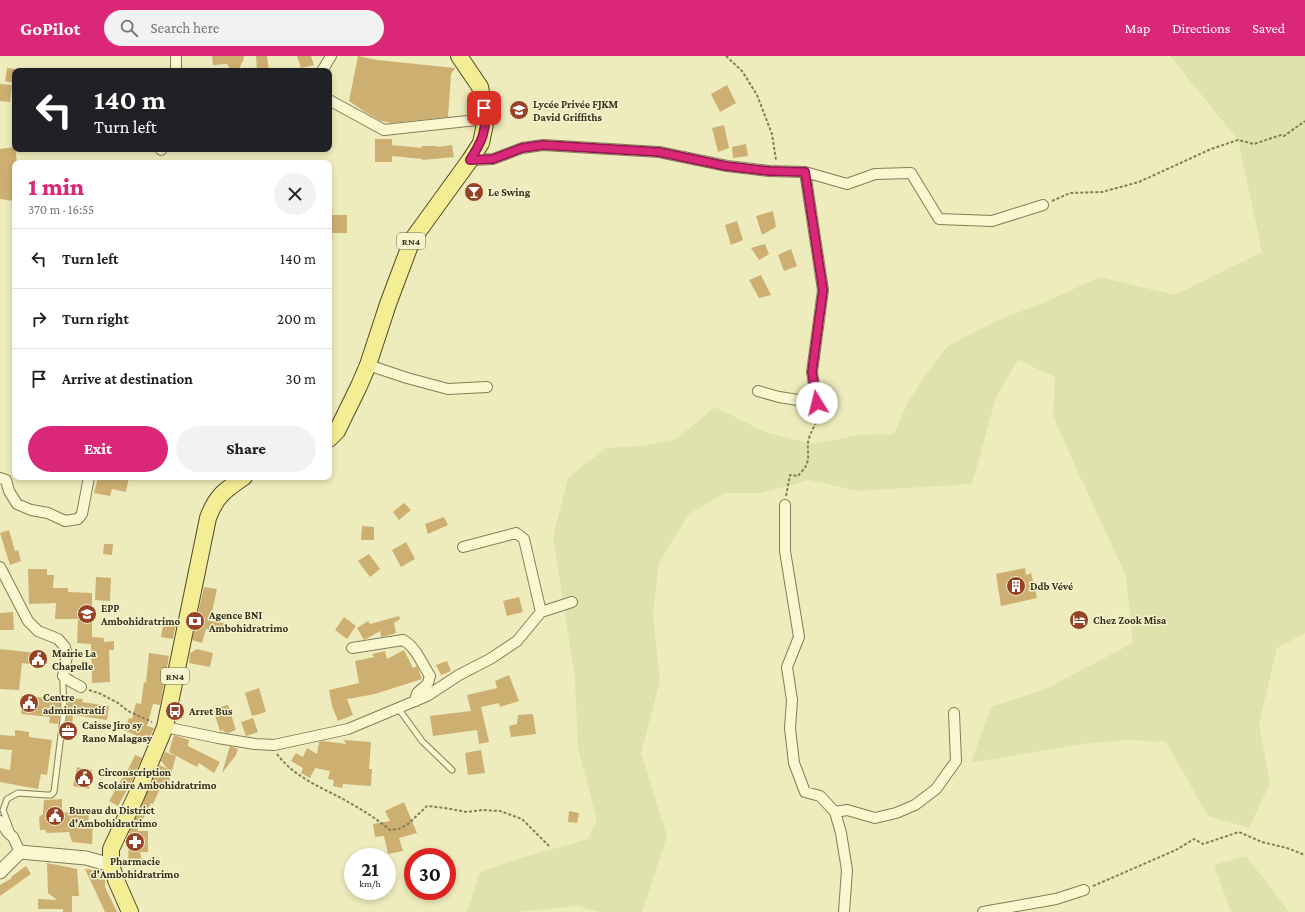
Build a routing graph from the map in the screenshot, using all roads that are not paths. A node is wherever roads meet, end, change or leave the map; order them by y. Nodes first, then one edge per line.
1 (176, 56) edge
2 (331, 56) edge
3 (459, 56) edge
4 (176, 68) edge
5 (324, 68) edge
6 (332, 102) edge
7 (486, 119) junction
8 (470, 160) junction
9 (805, 172) junction
10 (1043, 205) road end
11 (368, 366) junction
12 (487, 387) dead end
13 (758, 390) dead end
14 (332, 436) edge
15 (0, 478) edge
16 (88, 480) edge
17 (240, 480) edge
18 (785, 505) dead end
19 (463, 547) dead end
20 (0, 567) edge
21 (572, 602) dead end
22 (540, 612) junction
23 (352, 648) dead end
24 (63, 676) junction
25 (81, 687) road end
26 (416, 701) junction
27 (398, 708) junction
28 (954, 713) dead end
29 (165, 727) junction
30 (452, 770) dead end
31 (835, 812) junction
32 (0, 821) edge
33 (13, 837) junction
34 (111, 849) junction
35 (20, 852) junction
36 (86, 858) junction
37 (111, 865) junction
38 (0, 872) edge
39 (1084, 890) road end
40 (130, 912) edge
41 (844, 912) edge
42 (983, 912) edge

1 - 4 street
2 - 5 street
3 - 7 main road, RN4
6 - 7 street
7 - 8 main road, RN4
8 - 9 street
8 - 11 main road, RN4
9 - 10 street
9 - 13 street
11 - 12 street
11 - 14 main road, RN4
15 - 16 street
17 - 29 main road, RN4
18 - 31 street
19 - 22 street
20 - 24 street
21 - 22 street
22 - 26 street
23 - 26 street
24 - 25 street
24 - 33 lane
26 - 27 street
27 - 29 street
27 - 30 lane
28 - 31 street
29 - 34 main road, RN4
31 - 41 street
32 - 33 street
33 - 35 street
34 - 36 street
34 - 37 main road, RN4
35 - 36 street
35 - 38 street
36 - 37 street
37 - 40 main road, RN4
39 - 42 street

